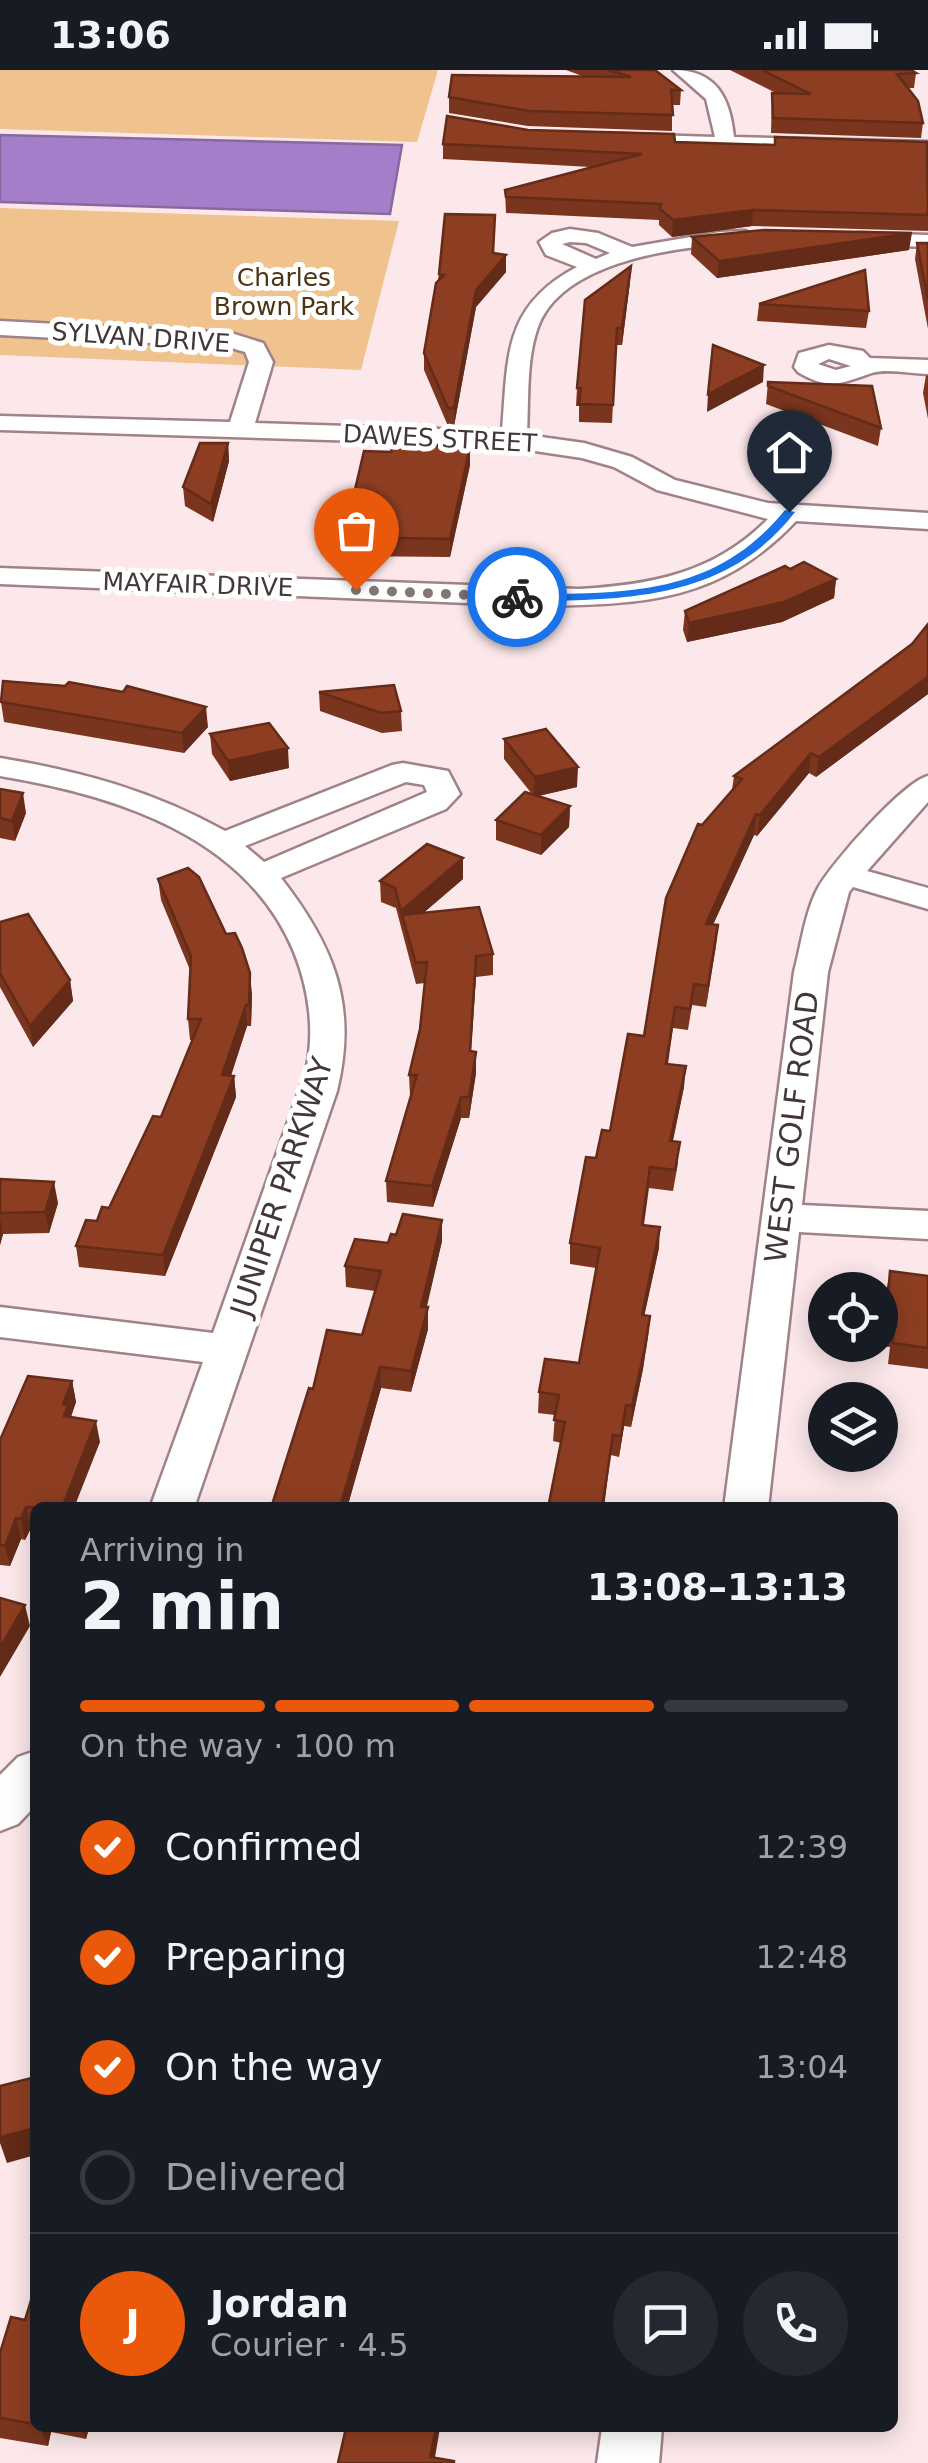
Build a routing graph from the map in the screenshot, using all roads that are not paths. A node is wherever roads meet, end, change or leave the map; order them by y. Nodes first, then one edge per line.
1 (682, 70) edge
2 (596, 139) edge
3 (725, 142) junction
4 (928, 148) edge
5 (770, 237) edge
6 (830, 238) edge
7 (928, 240) edge
8 (631, 254) junction
9 (596, 268) junction
10 (0, 328) edge
11 (865, 365) dead end
12 (928, 367) edge
13 (0, 423) edge
14 (240, 430) junction
15 (514, 439) junction
16 (789, 512) junction
17 (928, 521) edge
18 (0, 576) edge
19 (0, 767) edge
20 (928, 784) edge
21 (225, 842) junction
22 (263, 874) junction
23 (846, 875) junction
24 (928, 898) edge
25 (781, 1218) junction
26 (928, 1226) edge
27 (0, 1322) edge
28 (229, 1350) junction
29 (174, 1502) edge
30 (747, 1502) edge
31 (30, 1777) edge
32 (0, 1809) edge
33 (632, 2432) edge
34 (628, 2463) edge

1 - 3 street
2 - 3 street
3 - 4 street
5 - 8 street
6 - 7 street
8 - 9 street
8 - 9 street
9 - 15 street
10 - 14 street, SYLVAN DRIVE
11 - 12 street
13 - 14 street, DAWES STREET
14 - 15 street, DAWES STREET
15 - 16 street, DAWES STREET
16 - 17 street, DAWES STREET
16 - 18 street, MAYFAIR DRIVE
19 - 21 street, JUNIPER PARKWAY
20 - 23 street, WEST GOLF ROAD
21 - 22 street, JUNIPER PARKWAY
21 - 22 street
22 - 28 street, JUNIPER PARKWAY
23 - 24 street
23 - 25 street, WEST GOLF ROAD
25 - 26 street
25 - 30 street, WEST GOLF ROAD
27 - 28 street
28 - 29 street, JUNIPER PARKWAY
31 - 32 street
33 - 34 street

